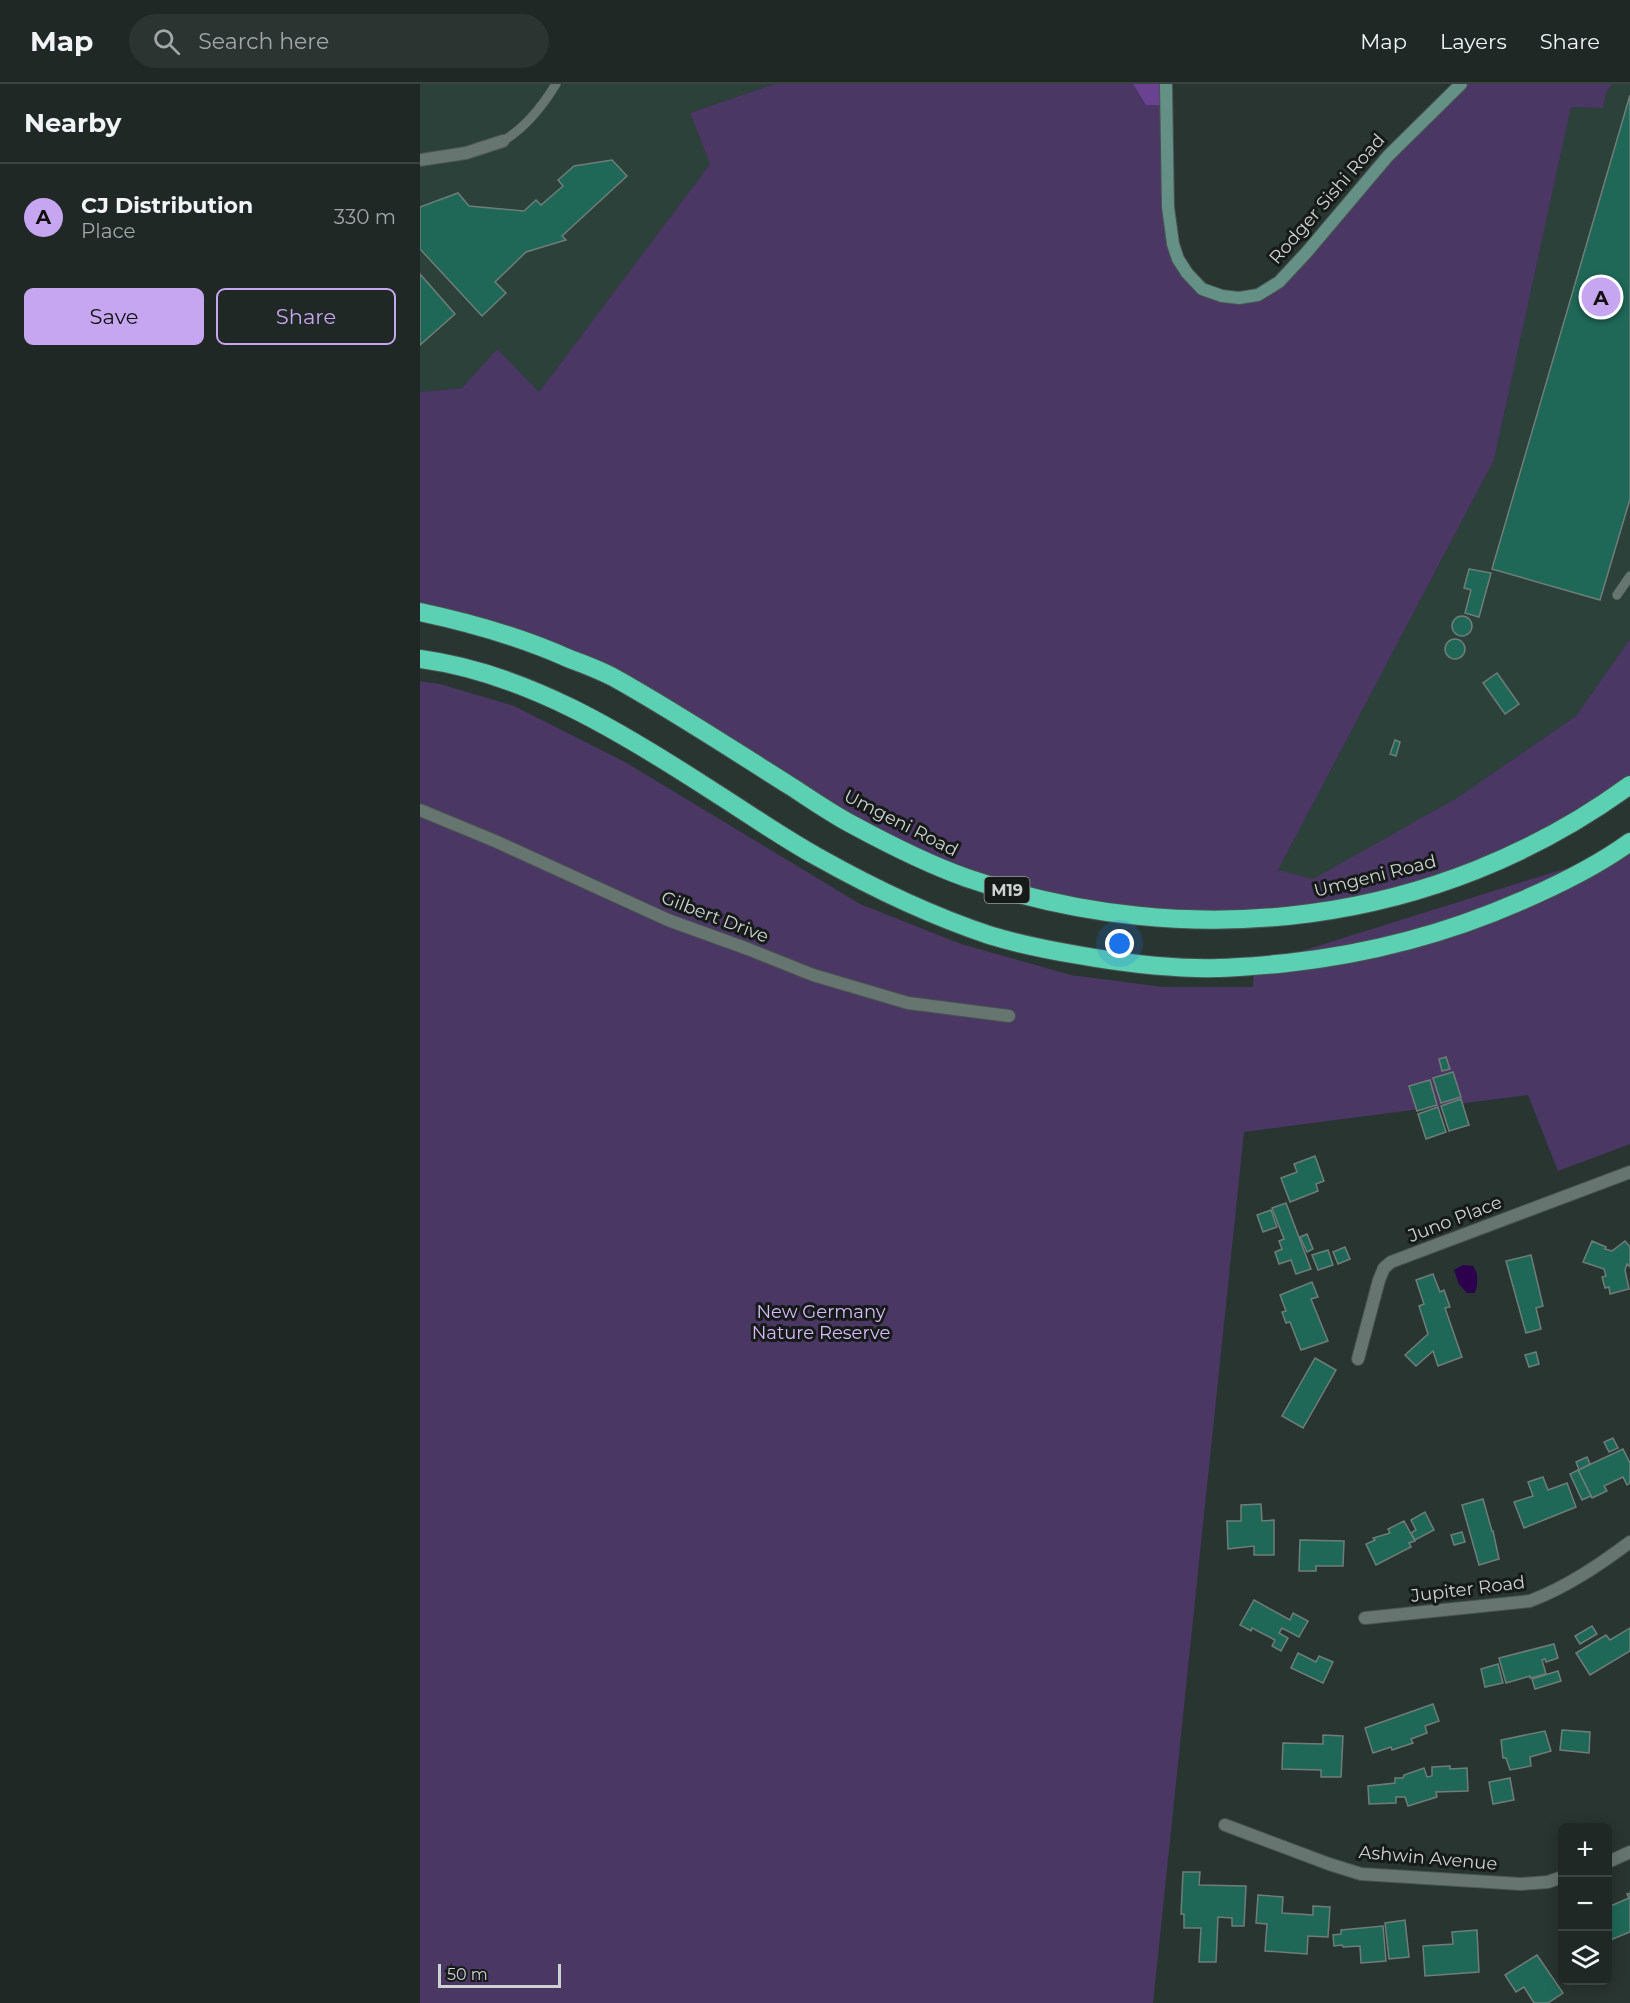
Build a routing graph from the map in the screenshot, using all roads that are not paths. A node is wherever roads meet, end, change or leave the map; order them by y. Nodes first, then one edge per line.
1 (556, 84) edge
2 (1166, 84) edge
3 (1461, 84) edge
4 (503, 141) joint
5 (420, 160) edge
6 (1630, 576) edge
7 (1617, 595) dead end
8 (420, 612) edge
9 (420, 659) edge
10 (1630, 785) edge
11 (420, 810) edge
12 (1625, 846) edge
13 (1009, 1016) dead end
14 (1630, 1172) edge
15 (1358, 1359) dead end
16 (1630, 1542) edge
17 (1365, 1618) dead end
18 (1225, 1825) dead end
19 (1630, 1852) edge
20 (1612, 1860) edge
21 (1558, 1879) edge

1 - 4 lane
2 - 3 street, Rodger Sishi Road
4 - 5 street
6 - 7 lane
8 - 10 highway, Umgeni Road / M19
9 - 12 highway
11 - 13 street, Gilbert Drive
14 - 15 street, Juno Place
16 - 17 street, Jupiter Road
18 - 21 street, Ashwin Avenue
19 - 20 street

